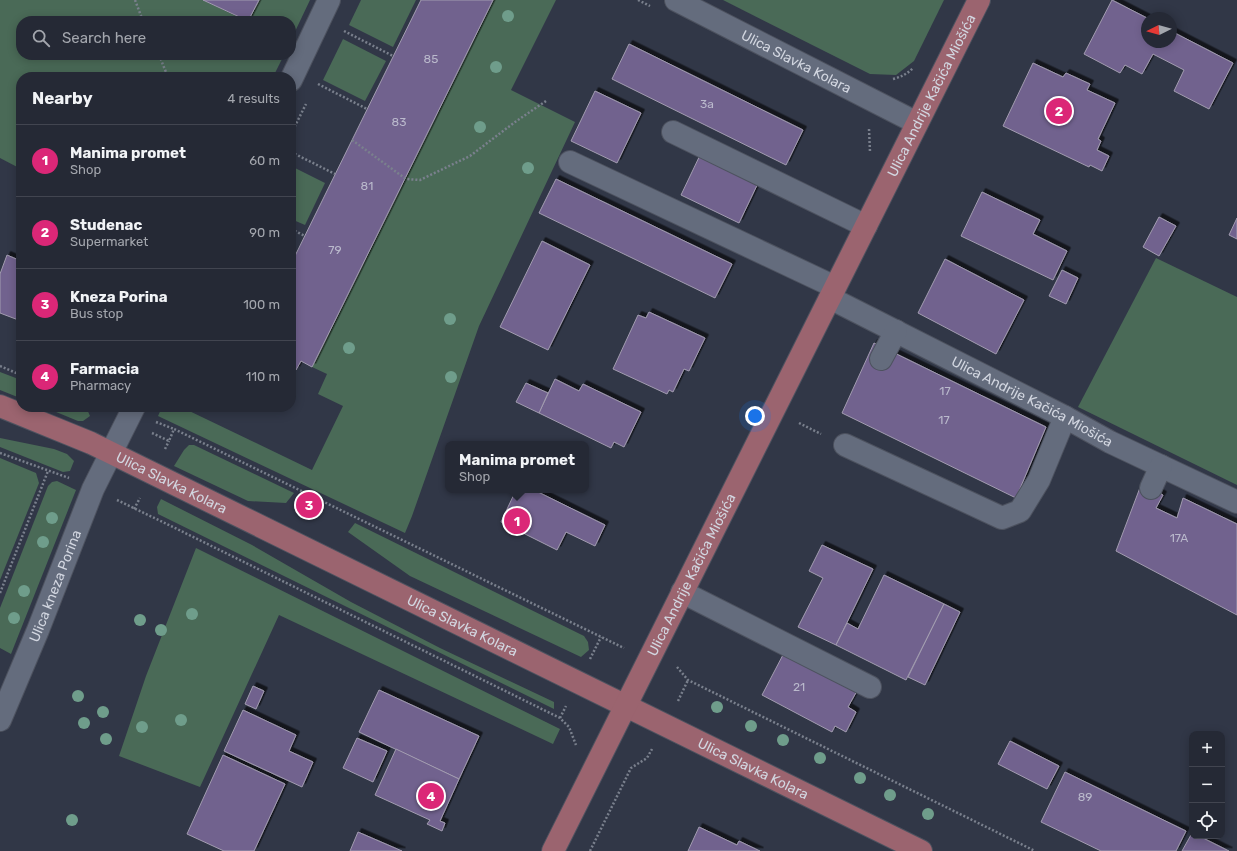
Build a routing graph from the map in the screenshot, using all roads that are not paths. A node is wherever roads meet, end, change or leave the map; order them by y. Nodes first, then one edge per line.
1 (329, 0) edge
2 (676, 0) edge
3 (979, 0) edge
4 (295, 72) edge
5 (917, 123) junction
6 (673, 132) dead end
7 (570, 162) dead end
8 (866, 226) junction
9 (832, 292) junction
10 (896, 330) junction
11 (881, 359) dead end
12 (0, 406) edge
13 (130, 414) edge
14 (1065, 417) junction
15 (845, 445) dead end
16 (112, 453) junction
17 (1161, 466) junction
18 (1151, 488) dead end
19 (1237, 502) edge
20 (682, 592) junction
21 (870, 687) dead end
22 (626, 705) junction
23 (0, 720) edge
24 (553, 851) edge
25 (922, 851) edge

1 - 4 street
2 - 5 street, Ulica Slavka Kolara
3 - 5 main road, Ulica Andrije Kačića Miošića
5 - 8 main road, Ulica Andrije Kačića Miošića
6 - 8 street
7 - 9 street
8 - 9 main road, Ulica Andrije Kačića Miošića
9 - 10 street, Ulica Andrije Kačića Miošića
9 - 20 main road, Ulica Andrije Kačića Miošića
10 - 11 street
10 - 14 street, Ulica Andrije Kačića Miošića
12 - 16 main road, Ulica Slavka Kolara
13 - 16 street, Ulica kneza Porina
14 - 15 street
14 - 17 street, Ulica Andrije Kačića Miošića
16 - 22 main road, Ulica Slavka Kolara
16 - 23 street, Ulica kneza Porina
17 - 18 street
17 - 19 street, Ulica Andrije Kačića Miošića
20 - 21 street
20 - 22 main road, Ulica Andrije Kačića Miošića
22 - 24 main road, Ulica Andrije Kačića Miošića
22 - 25 main road, Ulica Slavka Kolara

